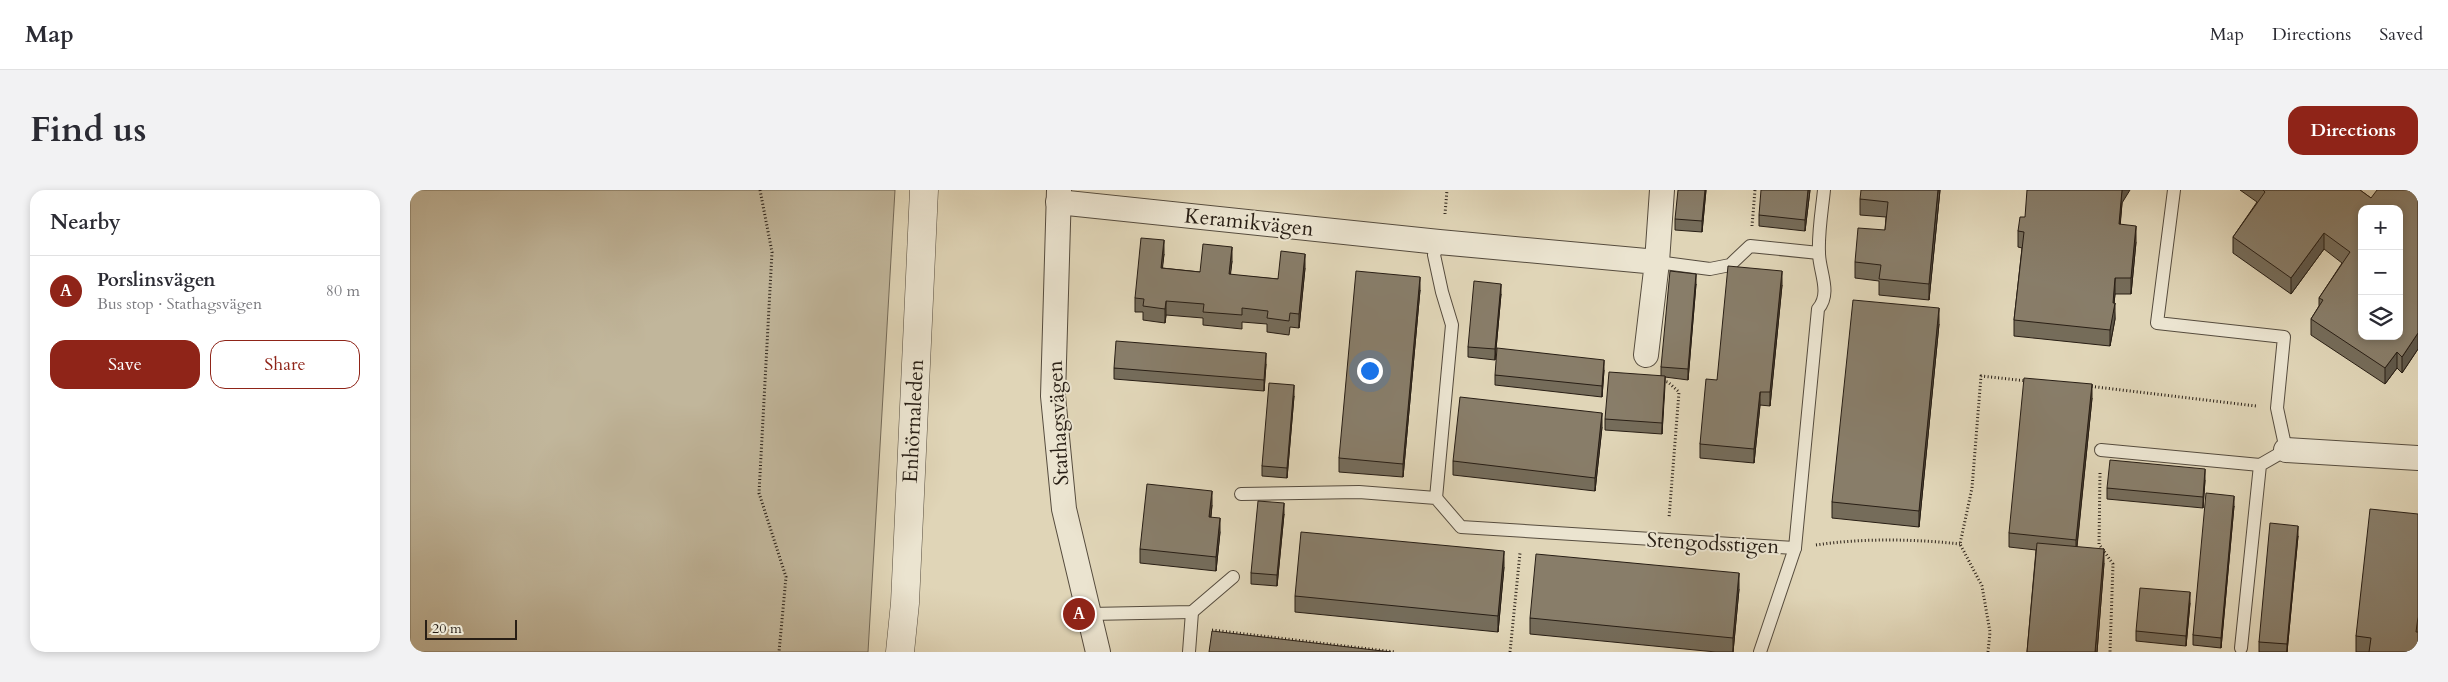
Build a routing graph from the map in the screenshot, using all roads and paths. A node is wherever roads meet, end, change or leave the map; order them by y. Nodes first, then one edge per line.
1 (760, 190) edge
2 (924, 190) edge
3 (1662, 190) edge
4 (1755, 190) edge
5 (1824, 190) edge
6 (2174, 190) edge
7 (1059, 196) edge
8 (1439, 242) junction
9 (1750, 246) junction
10 (1819, 253) junction
11 (1657, 262) junction
12 (1646, 355) joint
13 (2029, 381) edge
14 (2079, 385) edge
15 (2277, 408) junction
16 (2101, 450) joint
17 (2286, 450) junction
18 (2418, 458) edge
19 (2260, 465) junction
20 (1241, 494) dead end
21 (1436, 498) junction
22 (1522, 532) junction
23 (1667, 541) junction
24 (1960, 544) junction
25 (1795, 548) junction
26 (1233, 577) dead end
27 (1192, 612) junction
28 (1090, 614) junction
29 (1192, 627) junction
30 (2241, 648) dead end
31 (779, 652) edge
32 (900, 652) edge
33 (1098, 652) edge
34 (1189, 652) edge
35 (1395, 652) edge
36 (1510, 652) edge
37 (1760, 652) edge
38 (1988, 652) edge
39 (2110, 652) edge

1 - 31 path
2 - 32 street, Enhörnaleden
3 - 11 street
4 - 9 path
5 - 10 lane, Stengodsstigen
6 - 15 lane
7 - 8 street, Keramikvägen
7 - 28 street, Stathagsvägen
8 - 11 street
8 - 21 lane
9 - 10 lane
9 - 11 lane
10 - 25 lane, Stengodsstigen
11 - 12 street
12 - 23 path
13 - 24 path
14 - 15 path
15 - 17 lane
16 - 19 lane
16 - 39 path
17 - 18 street
17 - 19 lane
19 - 30 lane
20 - 21 lane
21 - 22 lane, Stengodsstigen
22 - 23 lane, Stengodsstigen
22 - 36 path
23 - 25 lane, Stengodsstigen
24 - 25 path
24 - 38 path
25 - 37 lane
26 - 27 lane
27 - 28 lane
27 - 29 lane
28 - 33 street, Stathagsvägen
29 - 34 lane
29 - 35 path

